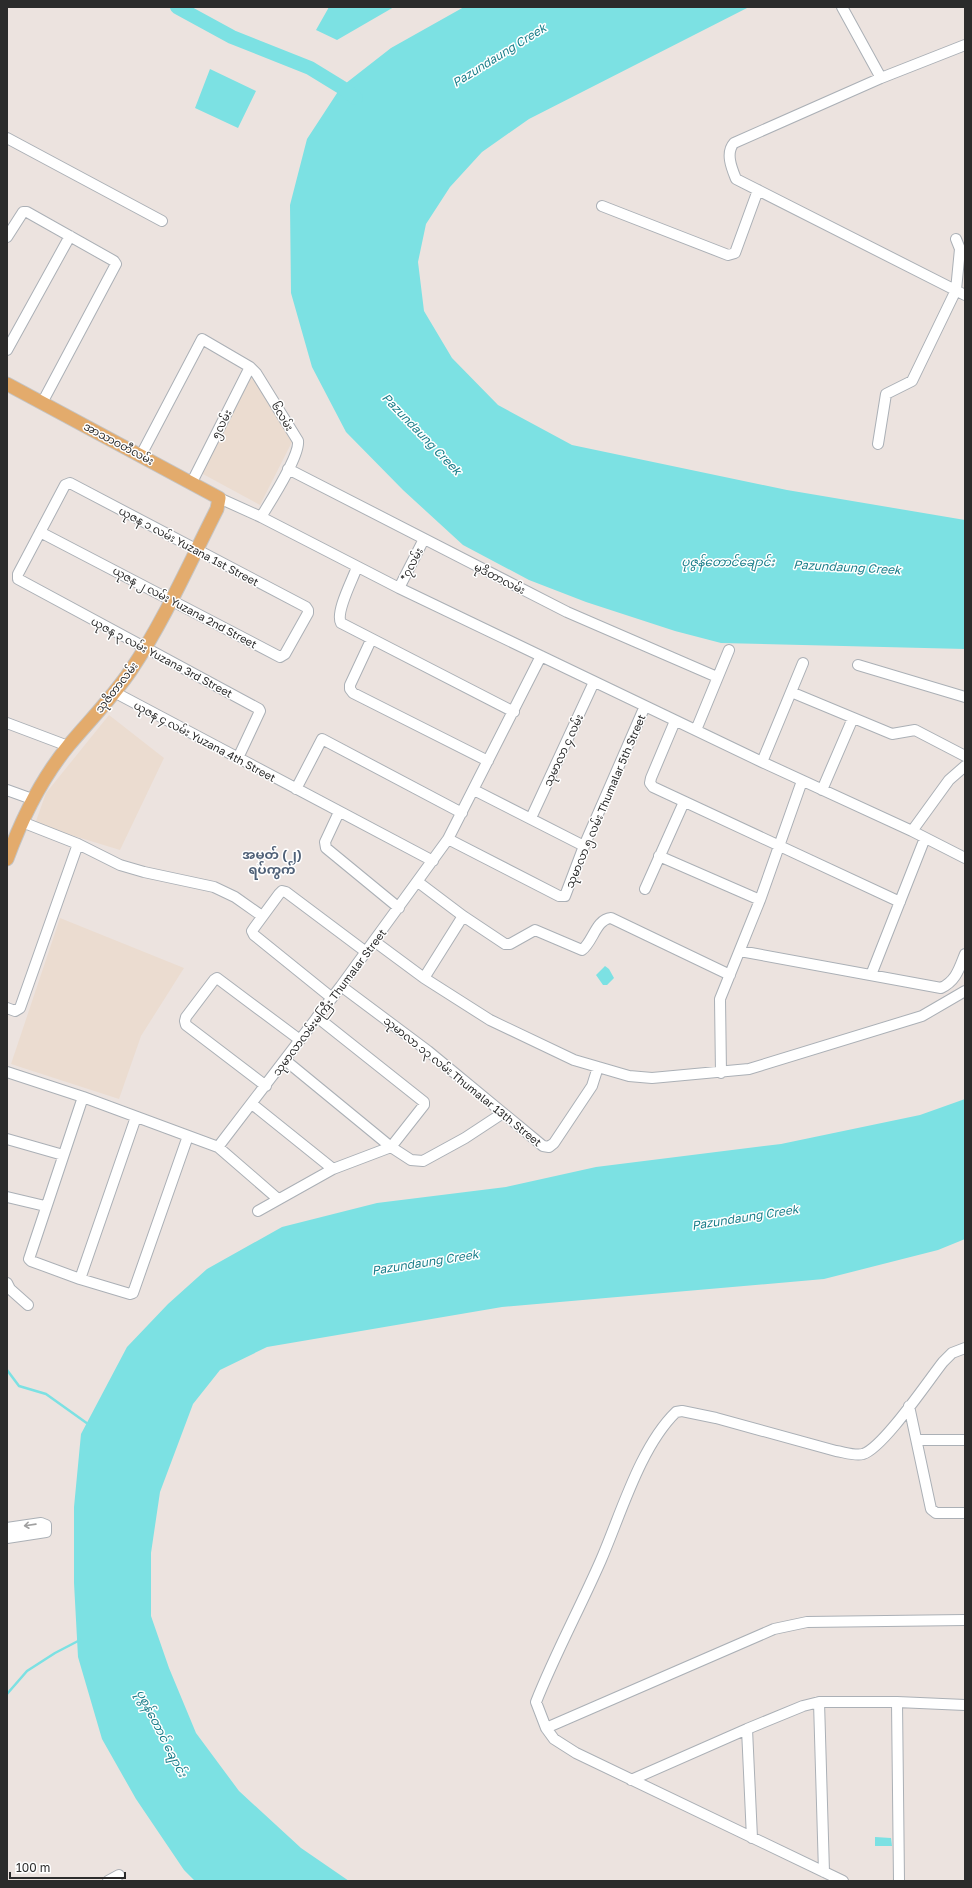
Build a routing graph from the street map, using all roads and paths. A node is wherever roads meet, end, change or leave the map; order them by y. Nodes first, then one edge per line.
1 (842, 7) edge
2 (965, 45) edge
3 (881, 78) junction
4 (7, 138) edge
5 (758, 190) junction
6 (602, 206) dead end
7 (162, 222) dead end
8 (70, 236) junction
9 (7, 237) edge
10 (956, 239) dead end
11 (961, 292) edge
12 (7, 350) edge
13 (250, 367) junction
14 (7, 384) edge
15 (42, 403) junction
16 (878, 444) dead end
17 (141, 455) junction
18 (288, 469) junction
19 (192, 482) junction
20 (218, 503) junction
21 (261, 517) junction
22 (40, 532) junction
23 (424, 539) junction
24 (196, 550) junction
25 (357, 567) junction
26 (398, 588) junction
27 (171, 599) junction
28 (308, 610) joint
29 (371, 640) junction
30 (145, 648) junction
31 (729, 650) dead end
32 (540, 656) junction
33 (803, 663) dead end
34 (858, 664) dead end
35 (718, 677) junction
36 (594, 682) junction
37 (114, 692) junction
38 (791, 692) junction
39 (965, 697) edge
40 (645, 706) junction
41 (514, 712) junction
42 (853, 718) junction
43 (675, 720) junction
44 (7, 723) edge
45 (696, 730) junction
46 (68, 746) junction
47 (965, 756) edge
48 (238, 758) junction
49 (488, 761) junction
50 (762, 762) junction
51 (965, 766) edge
52 (802, 781) junction
53 (296, 789) junction
54 (7, 790) edge
55 (474, 790) junction
56 (822, 790) junction
57 (32, 799) junction
58 (684, 802) junction
59 (339, 812) junction
60 (462, 813) junction
61 (531, 818) junction
62 (22, 822) junction
63 (912, 831) junction
64 (925, 838) junction
65 (448, 839) junction
66 (78, 844) junction
67 (779, 845) junction
68 (584, 846) junction
69 (8, 856) edge
70 (659, 856) junction
71 (965, 858) edge
72 (433, 861) junction
73 (418, 882) junction
74 (645, 889) dead end
75 (760, 900) junction
76 (900, 902) junction
77 (399, 908) junction
78 (262, 916) junction
79 (463, 916) junction
80 (374, 941) junction
81 (740, 951) junction
82 (366, 952) junction
83 (965, 954) edge
84 (730, 975) junction
85 (871, 975) junction
86 (424, 978) junction
87 (341, 986) junction
88 (965, 991) edge
89 (332, 998) junction
90 (7, 1008) edge
91 (317, 1017) junction
92 (300, 1040) junction
93 (285, 1060) junction
94 (598, 1067) junction
95 (7, 1072) edge
96 (721, 1073) junction
97 (266, 1086) junction
98 (83, 1097) junction
99 (252, 1104) junction
100 (503, 1113) junction
101 (136, 1117) junction
102 (188, 1136) junction
103 (7, 1139) edge
104 (218, 1147) junction
105 (391, 1147) junction
106 (63, 1154) junction
107 (333, 1169) junction
108 (7, 1197) edge
109 (278, 1199) junction
110 (45, 1206) junction
111 (258, 1211) dead end
112 (80, 1279) junction
113 (7, 1283) edge
114 (28, 1305) dead end
115 (965, 1348) edge
116 (909, 1406) junction
117 (918, 1440) junction
118 (965, 1440) edge
119 (965, 1513) edge
120 (7, 1528) edge
121 (7, 1538) edge
122 (965, 1620) edge
123 (819, 1702) junction
124 (897, 1702) junction
125 (965, 1704) edge
126 (546, 1728) junction
127 (747, 1729) junction
128 (631, 1780) junction
129 (752, 1838) junction
130 (824, 1872) junction
131 (119, 1875) dead end
132 (108, 1881) edge
133 (843, 1881) edge
134 (899, 1881) edge

1 - 3 street
2 - 3 street
3 - 5 street
4 - 7 street
5 - 6 street
5 - 11 street
8 - 9 street
8 - 12 street
8 - 15 street
10 - 11 street
11 - 16 street
13 - 17 street, ၆လမ်း
13 - 18 street, ၆လမ်း
13 - 19 street, ၅လမ်း
14 - 15 main road, အာသာဝတီလမ်း
15 - 17 main road, အာသာဝတီလမ်း
17 - 19 main road, အာသာဝတီလမ်း
18 - 21 street, ၆လမ်း
18 - 23 street, မုဒိတာလမ်း
19 - 20 main road, အာသာဝတီလမ်း
20 - 21 street
20 - 24 main road, သုဇိတာလမ်း
21 - 25 street
22 - 24 street, ယုဇန ၁ လမ်း Yuzana 1st Street
22 - 27 street, ယုဇန ၂ လမ်း Yuzana 2nd Street
22 - 30 street, ယုဇန ၃ လမ်း Yuzana 3rd Street
23 - 26 street, *၇လမ်း
23 - 35 street, မုဒိတာလမ်း
24 - 27 main road, သုဇိတာလမ်း
24 - 28 street, ယုဇန ၁ လမ်း Yuzana 1st Street
25 - 26 street
25 - 29 street
26 - 32 street
27 - 28 street, ယုဇန ၂ လမ်း Yuzana 2nd Street
27 - 30 main road, သုဇိတာလမ်း
29 - 41 street
29 - 49 street
30 - 37 main road, သုဇိတာလမ်း
30 - 48 street, ယုဇန ၃ လမ်း Yuzana 3rd Street
31 - 35 street
32 - 36 street
32 - 41 street, သုမာလာလမ်းမကြီး Thumalar Street
33 - 38 street
34 - 39 street
35 - 45 street
36 - 40 street
36 - 61 street, သုမာလာ ၄ လမ်း
37 - 46 main road, သုဇိတာလမ်း
37 - 48 street, ယုဇန ၄ လမ်း Yuzana 4th Street
38 - 42 street
38 - 50 street
40 - 43 street
40 - 68 street, သုမာလာ ၅ လမ်း Thumalar 5th Street
41 - 49 street, သုမာလာလမ်းမကြီး Thumalar Street
42 - 47 street
42 - 56 street
43 - 45 street
43 - 58 street
44 - 46 street
45 - 50 street
46 - 57 main road, သုဇိတာလမ်း
48 - 53 street, ယုဇန ၄ လမ်း Yuzana 4th Street
49 - 55 street, သုမာလာလမ်းမကြီး Thumalar Street
50 - 52 street
51 - 63 street
52 - 56 street
52 - 67 street
53 - 59 street, ယုဇန ၄ လမ်း Yuzana 4th Street
53 - 60 street
54 - 57 street
55 - 60 street, သုမာလာလမ်းမကြီး Thumalar Street
55 - 61 street
56 - 63 street
57 - 62 main road, သုဇိတာလမ်း
58 - 67 street
58 - 70 street
59 - 72 street, ယုဇန ၄ လမ်း Yuzana 4th Street
59 - 77 street
60 - 65 street, သုမာလာလမ်းမကြီး Thumalar Street
61 - 68 street
62 - 66 street
62 - 69 main road, သုဇိတာလမ်း
63 - 64 street
64 - 71 street
64 - 76 street
65 - 68 street, သုမာလာ ၅ လမ်း Thumalar 5th Street
65 - 72 street, သုမာလာလမ်းမကြီး Thumalar Street
66 - 78 street
66 - 90 street
67 - 75 street
67 - 76 street
70 - 74 street
70 - 75 street
72 - 73 street, သုမာလာလမ်းမကြီး Thumalar Street
73 - 77 street, သုမာလာလမ်းမကြီး Thumalar Street
73 - 79 street
75 - 81 street
76 - 85 street
77 - 80 street, သုမာလာလမ်းမကြီး Thumalar Street
78 - 82 street
78 - 89 street
79 - 84 street
79 - 86 street
80 - 82 street, သုမာလာလမ်းမကြီး Thumalar Street
80 - 86 street
81 - 84 street
81 - 85 street
82 - 87 street, သုမာလာလမ်းမကြီး Thumalar Street
83 - 85 street
84 - 96 street
86 - 94 street
87 - 89 street, သုမာလာလမ်းမကြီး Thumalar Street
87 - 100 street, သုမာလာ ၁၃ လမ်း Thumalar 13th Street
88 - 96 street
89 - 91 street, သုမာလာလမ်းမကြီး Thumalar Street
91 - 92 street, သုမာလာလမ်းမကြီး Thumalar Street
91 - 105 street
92 - 93 street, သုမာလာလမ်းမကြီး Thumalar Street
92 - 97 street
93 - 97 street, သုမာလာလမ်းမကြီး Thumalar Street
93 - 105 street
94 - 96 street
94 - 100 street, သုမာလာ ၁၃ လမ်း Thumalar 13th Street
95 - 98 street
97 - 99 street, သုမာလာလမ်းမကြီး Thumalar Street
98 - 101 street
98 - 106 street
99 - 104 street, သုမာလာလမ်းမကြီး Thumalar Street
99 - 107 street
100 - 105 street
101 - 102 street
101 - 112 street
102 - 104 street
102 - 112 street
103 - 106 street
104 - 109 street
105 - 107 street
106 - 110 street
107 - 109 street
108 - 110 street
109 - 111 street
110 - 112 street
113 - 114 street
115 - 116 street
116 - 117 street
116 - 126 street
117 - 118 street
117 - 119 street
121 -> 120 street
122 - 126 street
123 - 124 street
123 - 127 street
123 - 130 street
124 - 125 street
124 - 134 street
126 - 128 street
127 - 128 street
127 - 129 street
128 - 129 street
129 - 130 street
130 - 133 street
131 - 132 street

